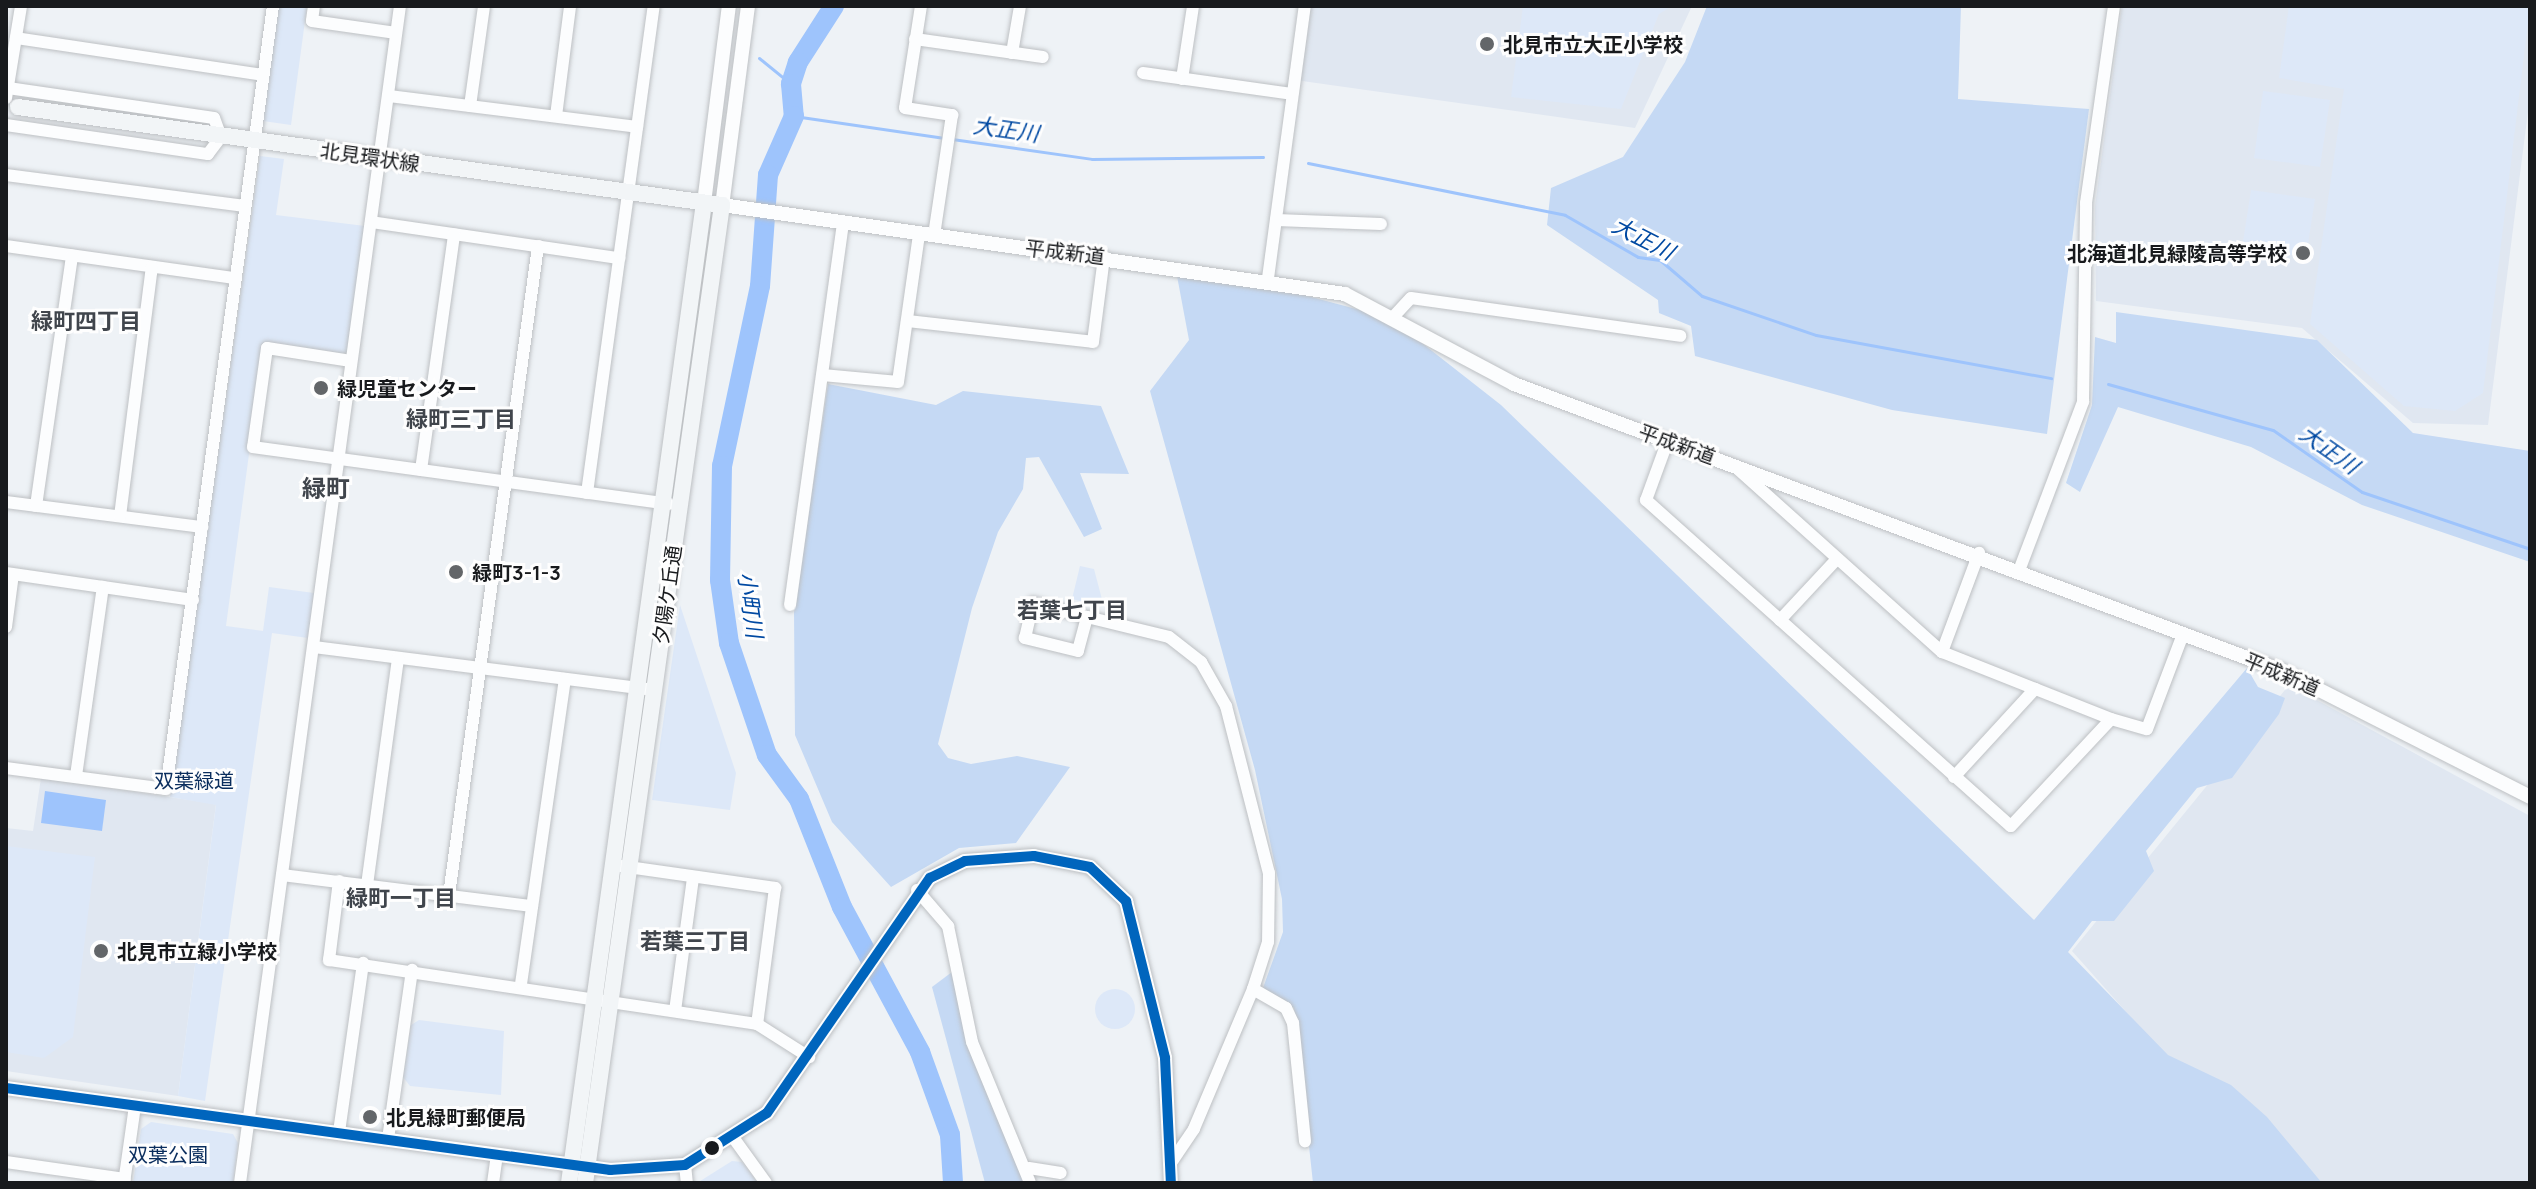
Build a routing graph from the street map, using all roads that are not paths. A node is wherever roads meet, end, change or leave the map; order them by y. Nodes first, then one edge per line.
1 (21, 6) edge
2 (273, 6) edge
3 (314, 6) edge
4 (400, 6) edge
5 (484, 6) edge
6 (570, 6) edge
7 (654, 6) edge
8 (729, 6) edge
9 (748, 6) edge
10 (921, 6) edge
11 (1020, 6) edge
12 (1193, 6) edge
13 (1305, 6) edge
14 (2114, 6) edge
15 (396, 33) junction
16 (16, 38) junction
17 (915, 39) junction
18 (1012, 53) junction
19 (1043, 57) dead end
20 (1143, 73) dead end
21 (263, 75) junction
22 (1182, 79) junction
23 (1292, 94) junction
24 (389, 96) junction
25 (10, 98) edge
26 (470, 106) junction
27 (556, 116) junction
28 (6, 125) edge
29 (637, 127) junction
30 (221, 137) junction
31 (253, 141) junction
32 (380, 159) junction
33 (6, 175) edge
34 (628, 192) junction
35 (704, 203) junction
36 (722, 205) junction
37 (245, 206) junction
38 (1276, 220) junction
39 (371, 222) junction
40 (843, 222) junction
41 (1381, 224) dead end
42 (454, 234) junction
43 (927, 234) junction
44 (6, 246) edge
45 (538, 246) junction
46 (72, 256) junction
47 (1104, 257) junction
48 (619, 258) junction
49 (152, 267) junction
50 (235, 278) junction
51 (1268, 278) junction
52 (1395, 315) junction
53 (907, 321) junction
54 (1680, 336) dead end
55 (351, 361) junction
56 (823, 375) junction
57 (1668, 440) junction
58 (338, 458) junction
59 (1733, 465) junction
60 (421, 470) junction
61 (505, 482) junction
62 (587, 493) junction
63 (6, 502) edge
64 (661, 503) junction
65 (679, 505) junction
66 (36, 506) junction
67 (120, 516) junction
68 (202, 527) junction
69 (1979, 553) junction
70 (1836, 560) junction
71 (2020, 568) junction
72 (10, 574) edge
73 (103, 587) junction
74 (193, 600) junction
75 (790, 605) dead end
76 (1087, 617) junction
77 (1780, 620) junction
78 (6, 627) edge
79 (2183, 634) junction
80 (314, 647) junction
81 (1942, 652) junction
82 (398, 658) junction
83 (481, 668) junction
84 (565, 679) junction
85 (634, 687) junction
86 (2035, 689) junction
87 (654, 690) junction
88 (2111, 719) junction
89 (6, 768) edge
90 (76, 776) junction
91 (1954, 777) junction
92 (2530, 797) edge
93 (610, 865) junction
94 (630, 867) junction
95 (282, 875) junction
96 (693, 877) junction
97 (339, 881) junction
98 (367, 885) junction
99 (917, 890) junction
100 (449, 895) junction
101 (532, 906) junction
102 (363, 963) junction
103 (412, 970) junction
104 (521, 984) junction
105 (1253, 989) junction
106 (592, 994) junction
107 (611, 1003) junction
108 (675, 1011) junction
109 (757, 1024) junction
110 (809, 1057) junction
111 (6, 1088) edge
112 (135, 1106) junction
113 (249, 1121) junction
114 (339, 1132) junction
115 (388, 1139) junction
116 (735, 1140) junction
117 (1305, 1141) dead end
118 (497, 1155) junction
119 (6, 1162) edge
120 (1171, 1163) junction
121 (685, 1165) junction
122 (1029, 1168) junction
123 (1061, 1173) dead end
124 (578, 1175) edge
125 (124, 1181) edge
126 (240, 1183) edge
127 (493, 1183) edge
128 (687, 1183) edge
129 (766, 1183) edge
130 (1030, 1183) edge
131 (1171, 1183) edge

1 - 16 street
2 - 21 street
3 - 15 street
4 - 15 street
5 - 26 street
6 - 27 street
7 - 29 street
8 - 35 street, 夕陽ケ丘通
9 - 36 street, 夕陽ケ丘通
10 - 17 street
11 - 18 street
12 - 22 street
13 - 23 street
14 - 71 street
15 - 24 street
16 - 21 street
16 - 25 street
17 - 18 street
17 - 43 street
18 - 19 street
20 - 22 street
21 - 31 street
22 - 23 street
23 - 38 street
24 - 26 street
24 - 32 street
25 - 30 main road, 北見環状線
26 - 27 street
27 - 29 street
28 - 30 street
29 - 34 street
30 - 31 main road, 北見環状線
31 - 32 main road, 北見環状線
31 - 37 street
32 - 34 main road, 北見環状線
32 - 39 street
33 - 37 street
34 - 35 main road, 北見環状線
34 - 48 street
35 - 36 main road, 北見環状線
35 - 64 main road, 夕陽ケ丘通
36 - 40 street, 平成新道
36 - 65 main road, 夕陽ケ丘通
37 - 50 street
38 - 41 street
38 - 51 street
39 - 42 street
39 - 55 street
40 - 43 street, 平成新道
40 - 56 street
42 - 45 street
42 - 60 street
43 - 47 street, 平成新道
43 - 53 street
44 - 46 street
45 - 48 street
45 - 61 street
46 - 49 street
46 - 66 street
47 - 51 street, 平成新道
47 - 53 street
48 - 62 street
49 - 50 street
49 - 67 street
50 - 68 street
51 - 52 street, 平成新道
52 - 54 street
52 - 57 street, 平成新道
53 - 56 street
55 - 58 street
55 - 58 street
56 - 75 street
57 - 59 street, 平成新道
57 - 77 street
58 - 60 street
58 - 80 street
59 - 69 street, 平成新道
59 - 70 street
60 - 61 street
61 - 62 street
61 - 83 street
62 - 64 street
63 - 66 street
64 - 65 street
64 - 85 main road, 夕陽ケ丘通
65 - 87 main road, 夕陽ケ丘通
66 - 67 street
67 - 68 street
68 - 74 street
69 - 71 street, 平成新道
69 - 81 street
70 - 77 street
70 - 81 street
71 - 79 street, 平成新道
72 - 73 street
72 - 78 street
73 - 74 street
73 - 90 street
74 - 90 street
76 - 76 street
76 - 105 street
77 - 91 street
79 - 88 street
79 - 92 street, 平成新道
80 - 82 street
80 - 95 street
81 - 86 street
82 - 83 street
82 - 98 street
83 - 84 street
83 - 100 street
84 - 85 street
84 - 101 street
85 - 87 street
85 - 93 main road, 夕陽ケ丘通
86 - 88 street
86 - 91 street
87 - 94 main road, 夕陽ケ丘通
88 - 91 street
89 - 90 street
93 - 94 street
93 - 106 main road, 夕陽ケ丘通
94 - 96 street
94 - 107 main road, 夕陽ケ丘通
95 - 97 street
95 - 113 street
96 - 108 street
96 - 109 street
97 - 98 street
97 - 102 street
98 - 100 street
99 - 110 street
99 - 120 street
99 - 122 street
100 - 101 street
101 - 104 street
102 - 103 street
102 - 114 street
103 - 104 street
103 - 115 street
104 - 106 street
105 - 117 street
105 - 120 street
106 - 107 street
106 - 124 main road, 夕陽ケ丘通
107 - 108 street
107 - 124 main road, 夕陽ケ丘通
108 - 109 street
109 - 110 street
110 - 116 street
111 - 112 street
112 - 113 street
112 - 125 street
113 - 114 street
113 - 126 street
114 - 115 street
115 - 118 street
116 - 121 street
116 - 129 street
118 - 124 street
118 - 127 street
119 - 125 street
120 - 131 street
121 - 124 street
121 - 128 street
122 - 123 street
122 - 130 street

